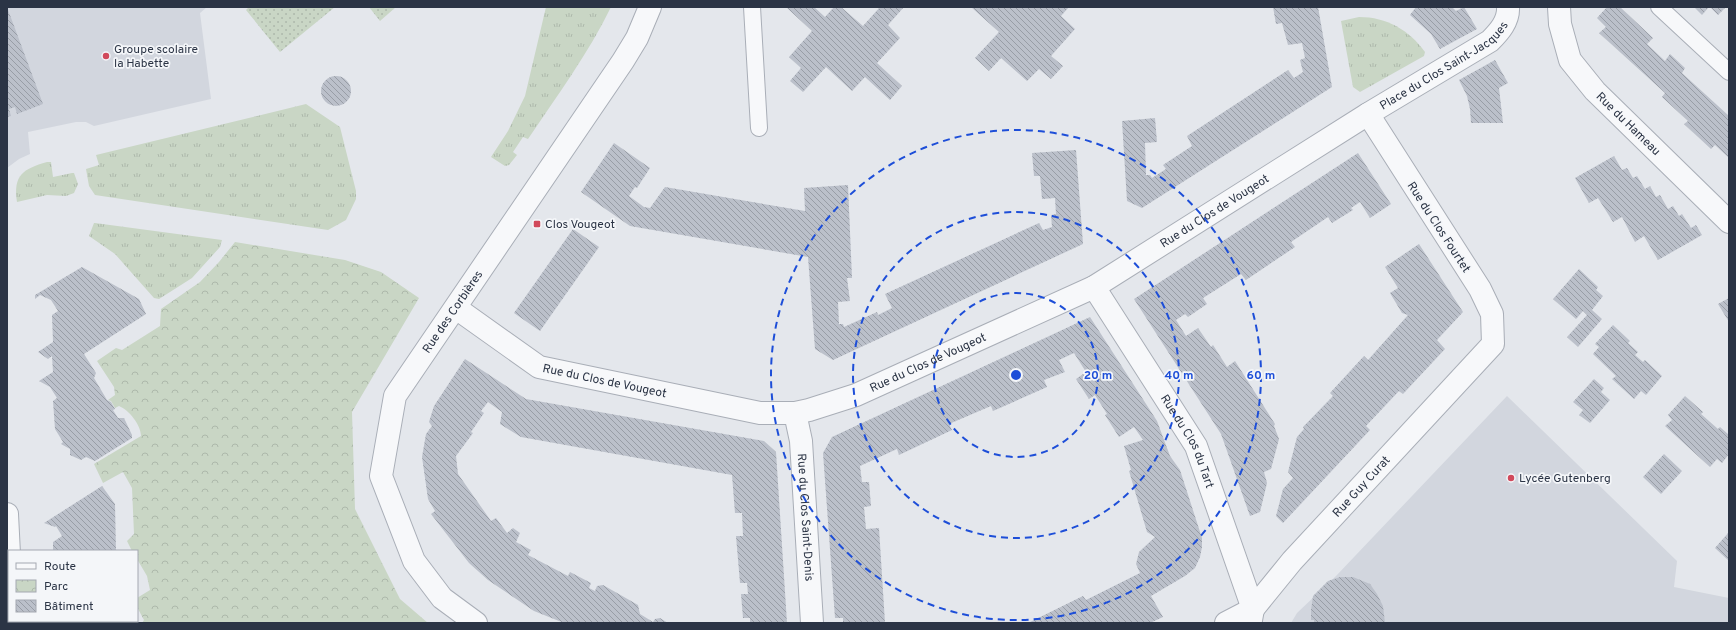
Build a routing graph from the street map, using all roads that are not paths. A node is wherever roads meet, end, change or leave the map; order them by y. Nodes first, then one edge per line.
1 (650, 7) edge
2 (752, 7) edge
3 (1508, 7) edge
4 (1559, 7) edge
5 (1659, 7) edge
6 (1729, 72) edge
7 (1368, 114) junction
8 (759, 128) dead end
9 (1729, 222) edge
10 (1094, 287) junction
11 (456, 308) junction
12 (1493, 344) joint
13 (795, 413) junction
14 (7, 514) edge
15 (9, 550) edge
16 (1252, 616) edge
17 (476, 623) edge
18 (812, 623) edge
19 (1226, 623) edge

1 - 11 street, Rue des Corbières
2 - 8 lane
3 - 7 street, Place du Clos Saint-Jacques
4 - 9 street, Rue du Hameau
5 - 6 lane
7 - 10 street, Rue du Clos de Vougeot
7 - 12 street, Rue du Clos Fourtet
10 - 13 street, Rue du Clos de Vougeot
10 - 16 street, Rue du Clos du Tart
11 - 13 street, Rue du Clos de Vougeot
11 - 17 street, Rue des Corbières
12 - 16 street, Rue Guy Curat
13 - 18 street, Rue du Clos Saint-Denis
14 - 15 street
16 - 19 street, Rue Guy Curat

